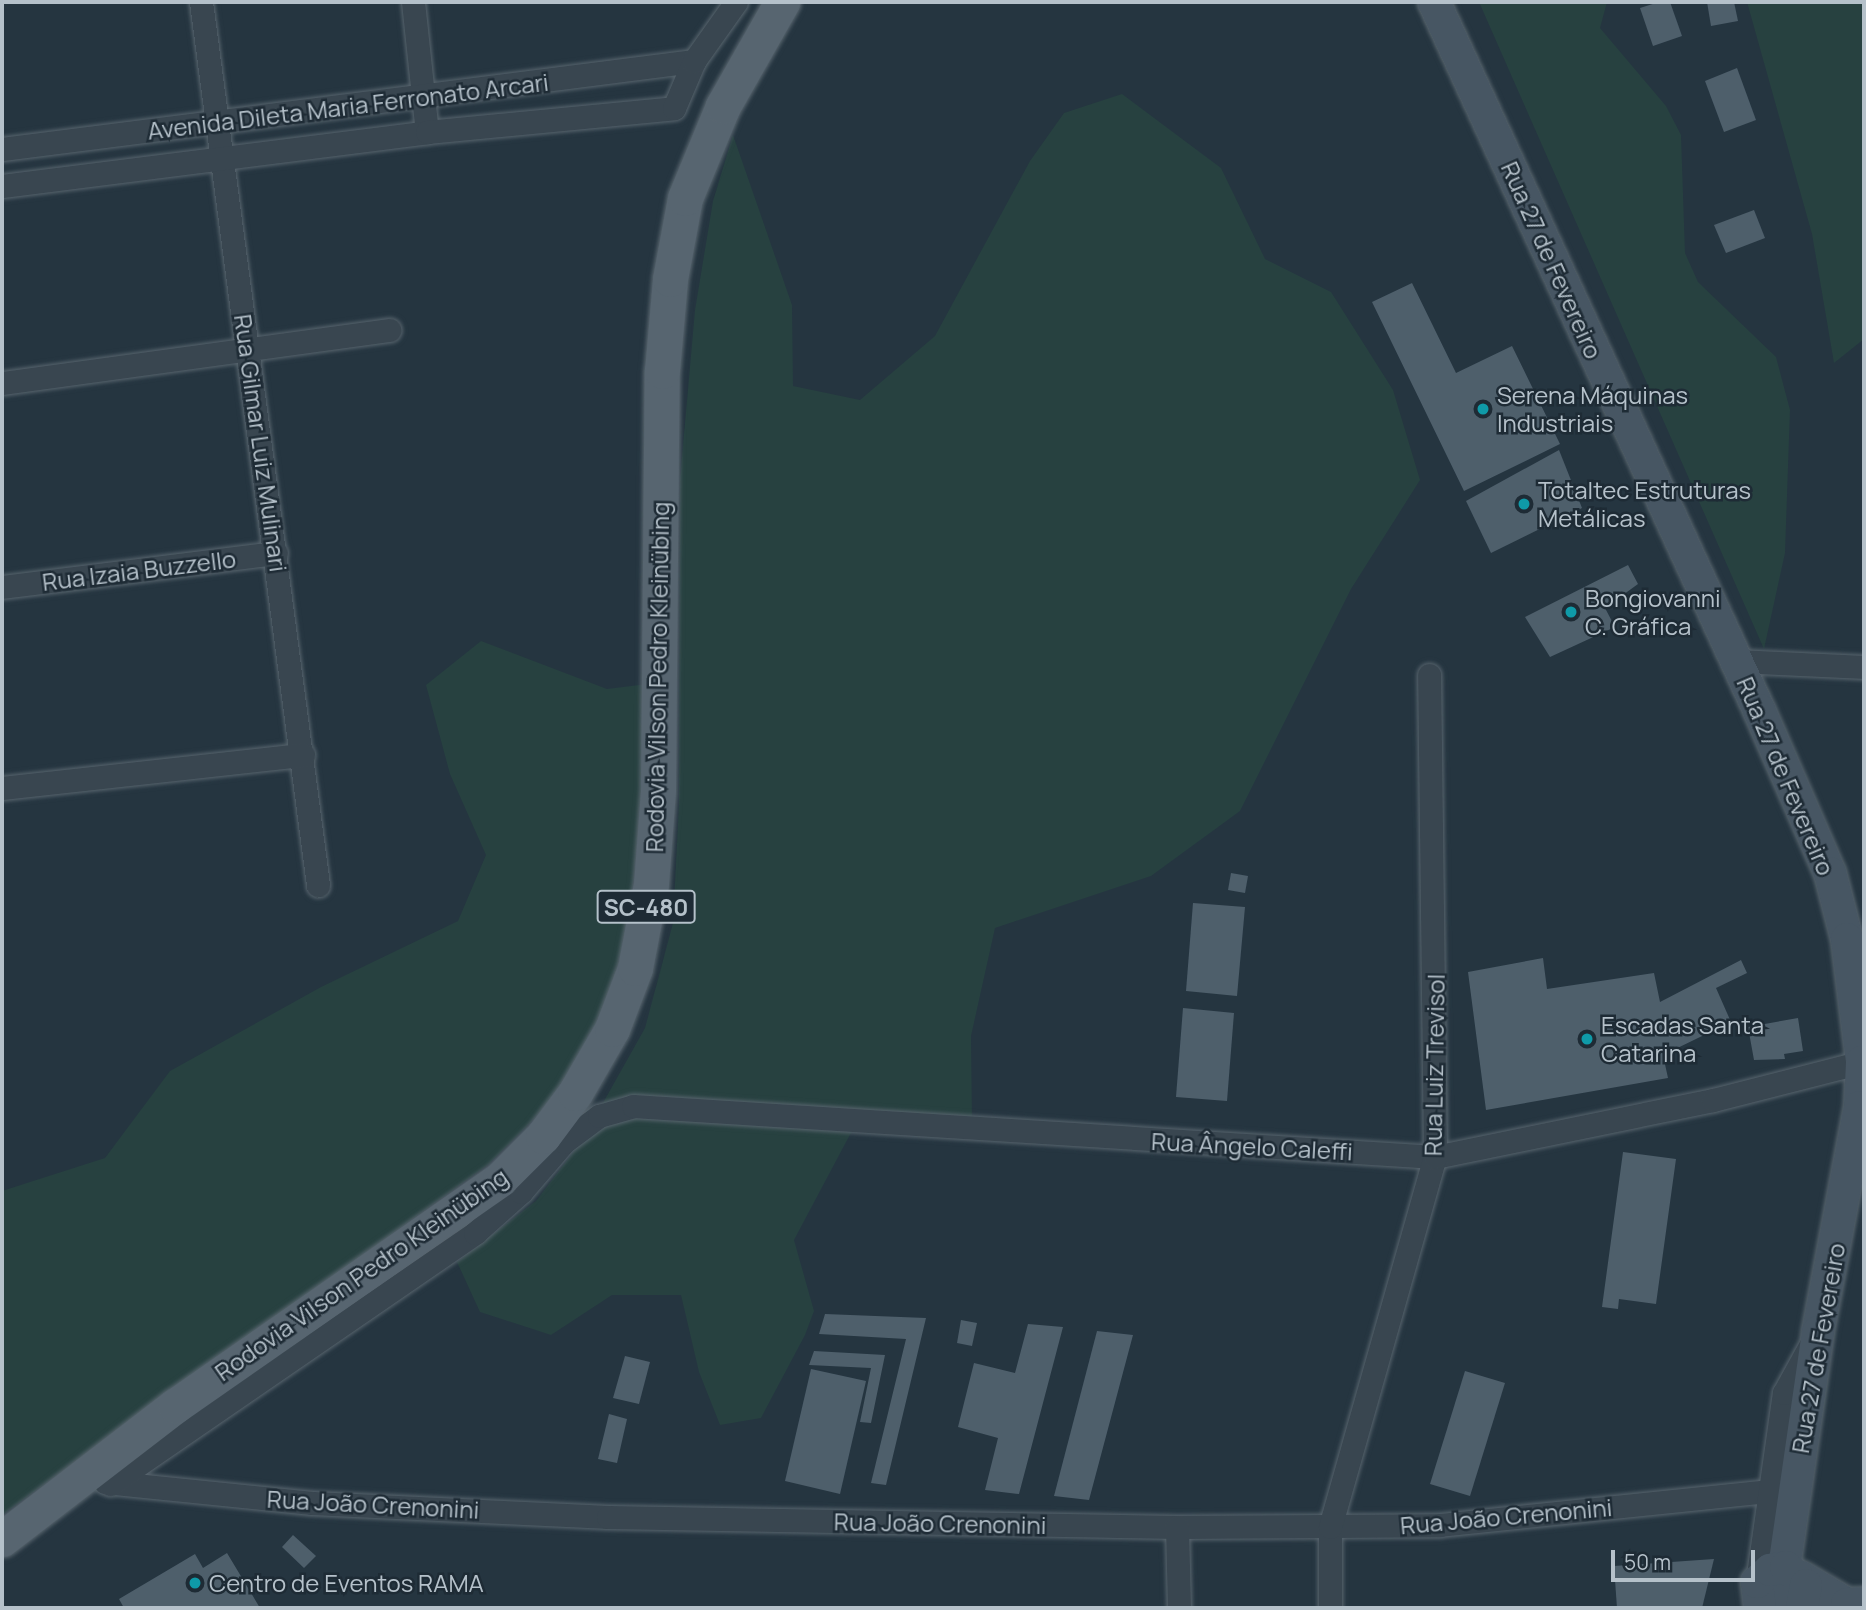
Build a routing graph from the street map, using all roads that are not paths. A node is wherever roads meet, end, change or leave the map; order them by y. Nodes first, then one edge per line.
1 (201, 2) edge
2 (413, 2) edge
3 (736, 2) edge
4 (782, 2) edge
5 (1434, 2) edge
6 (694, 61) junction
7 (423, 95) junction
8 (217, 122) junction
9 (428, 132) junction
10 (2, 149) edge
11 (222, 158) junction
12 (2, 186) edge
13 (389, 330) dead end
14 (248, 350) junction
15 (2, 383) edge
16 (276, 553) junction
17 (2, 587) edge
18 (1737, 661) junction
19 (1864, 667) edge
20 (1429, 676) dead end
21 (303, 755) junction
22 (2, 788) edge
23 (318, 885) dead end
24 (1862, 1062) junction
25 (1435, 1157) junction
26 (1818, 1332) junction
27 (95, 1480) junction
28 (1768, 1491) junction
29 (1177, 1527) junction
30 (1330, 1527) junction
31 (2, 1539) edge
32 (1796, 1584) edge
33 (1760, 1599) edge
34 (1853, 1605) edge
35 (1179, 1608) edge
36 (1330, 1608) edge
37 (1812, 1608) edge

1 - 8 street, Rua Gilmar Luiz Mulinari
2 - 7 street
3 - 6 street
4 - 27 main road, Rodovia Vilson Pedro Kleinübing / SC-480
5 - 18 main road, Rua 27 de Fevereiro
6 - 7 street, Avenida Dileta Maria Ferronato Arcari
6 - 9 street, Avenida Dileta Maria Ferronato Arcari
7 - 8 street, Avenida Dileta Maria Ferronato Arcari
7 - 9 street
8 - 10 street, Avenida Dileta Maria Ferronato Arcari
8 - 11 street, Rua Gilmar Luiz Mulinari
9 - 11 street, Avenida Dileta Maria Ferronato Arcari
11 - 12 street, Avenida Dileta Maria Ferronato Arcari
11 - 14 street, Rua Gilmar Luiz Mulinari
13 - 14 street
14 - 15 street
14 - 16 street, Rua Gilmar Luiz Mulinari
16 - 17 street, Rua Izaia Buzzello
16 - 21 street, Rua Gilmar Luiz Mulinari
18 - 19 street
18 - 24 main road, Rua 27 de Fevereiro
20 - 25 street, Rua Luiz Trevisol
21 - 22 street
21 - 23 street, Rua Gilmar Luiz Mulinari
24 - 25 street, Rua Ângelo Caleffi
24 - 26 main road, Rua 27 de Fevereiro
25 - 27 street, Rua Ângelo Caleffi
25 - 30 street, Rua Luiz Trevisol
26 - 28 street
26 - 32 main road, Rua 27 de Fevereiro
27 - 29 street, Rua João Crenonini
27 - 31 main road, Rodovia Vilson Pedro Kleinübing / SC-480
28 - 30 street, Rua João Crenonini
28 - 33 street
29 - 30 street, Rua João Crenonini
29 - 35 street
30 - 36 street, Rua Luiz Trevisol
32 - 33 main road, Rua 27 de Fevereiro
32 - 34 main road
34 - 37 main road

